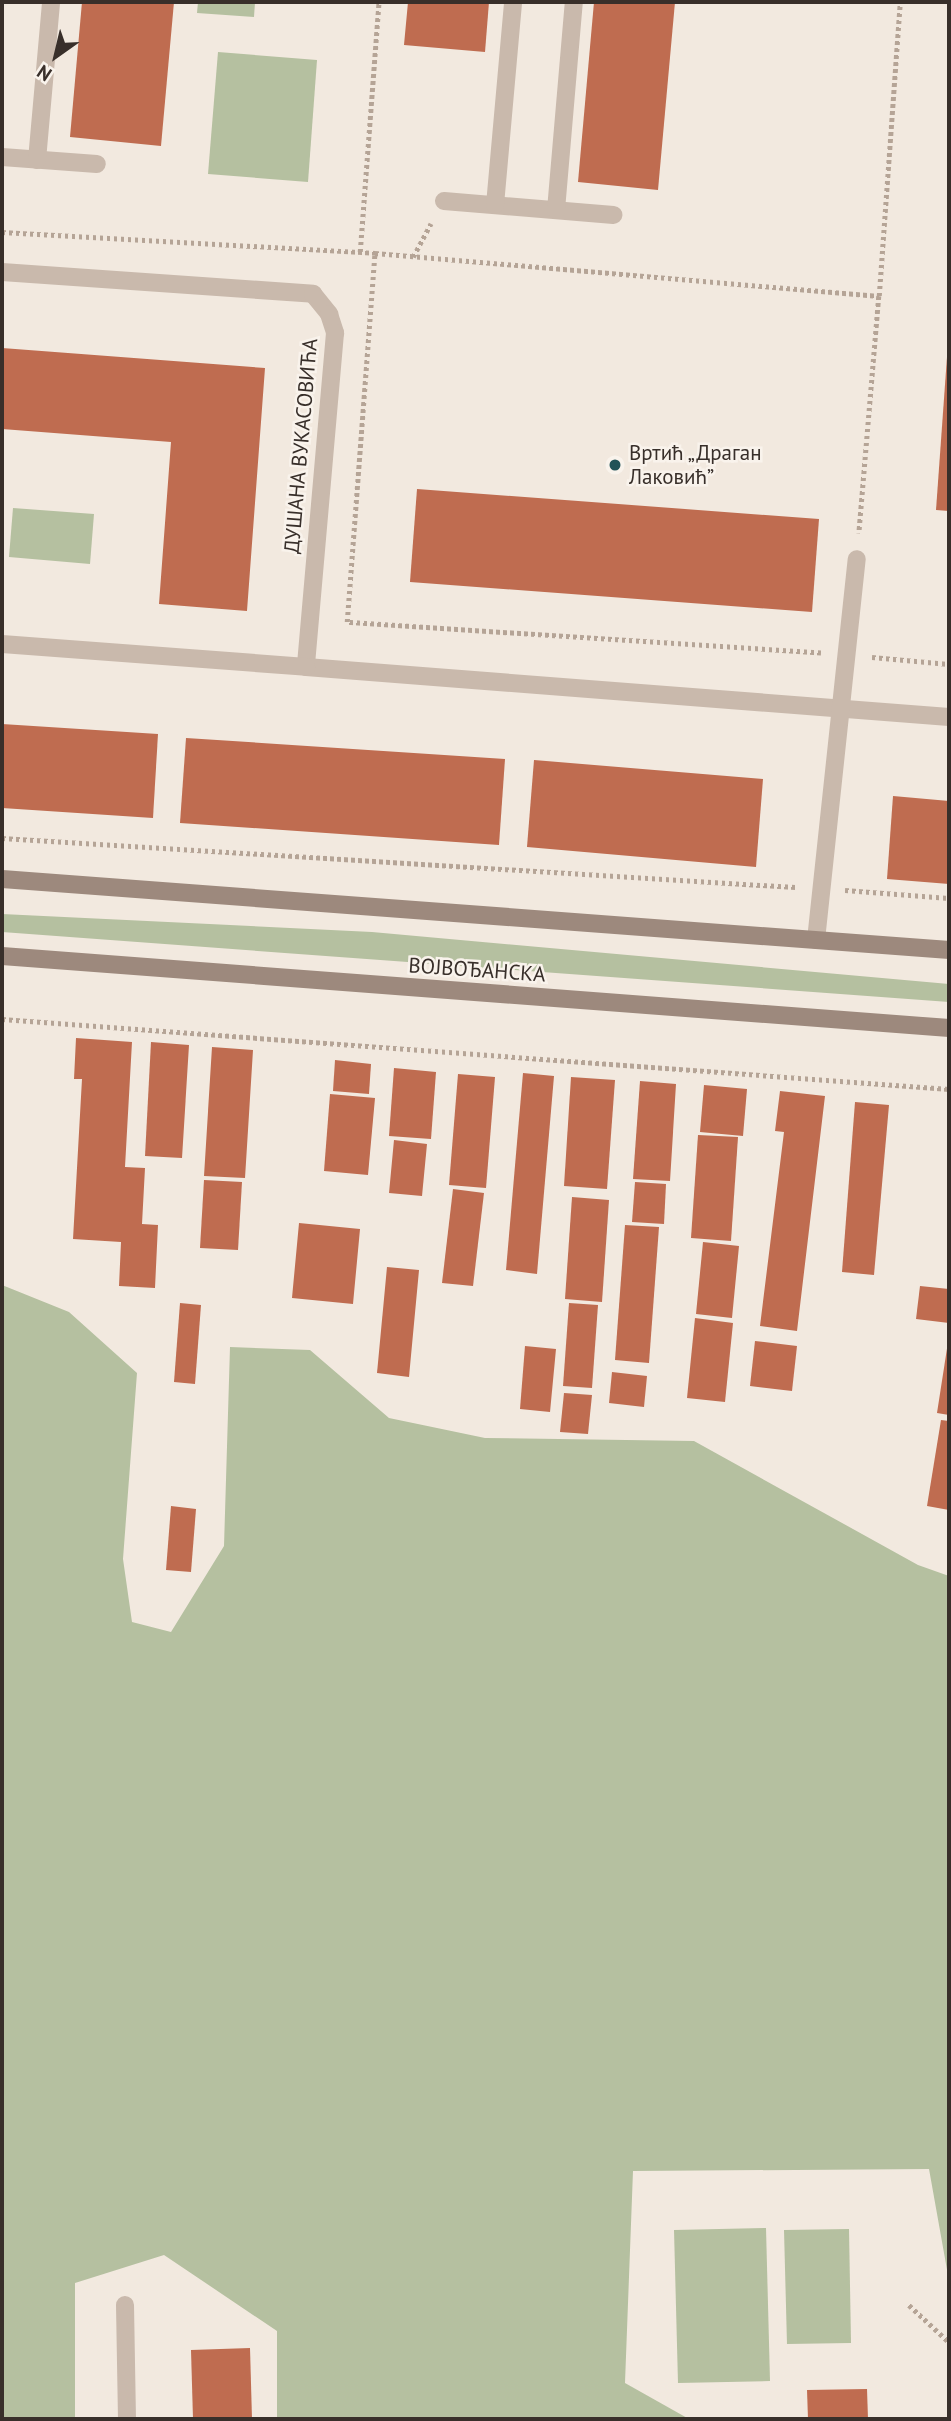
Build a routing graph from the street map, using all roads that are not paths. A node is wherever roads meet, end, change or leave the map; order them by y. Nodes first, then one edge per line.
1 (51, 2) edge
2 (513, 2) edge
3 (574, 2) edge
4 (2, 157) edge
5 (37, 160) junction
6 (97, 164) dead end
7 (444, 201) road end
8 (495, 205) junction
9 (556, 210) junction
10 (612, 215) dead end
11 (2, 272) edge
12 (857, 558) road end
13 (2, 645) edge
14 (306, 667) junction
15 (838, 709) junction
16 (949, 717) edge
17 (2, 879) edge
18 (816, 940) junction
19 (949, 950) edge
20 (2, 956) edge
21 (949, 1028) edge
22 (125, 2305) dead end
23 (127, 2419) edge

1 - 5 street
2 - 8 street
3 - 9 street
4 - 5 street
5 - 6 street
7 - 8 street
8 - 9 street
9 - 10 street
11 - 14 street, ДУШАНА ВУКАСОВИЋА
12 - 15 street
13 - 14 street
14 - 15 street
15 - 16 street
15 - 18 street
17 - 18 main road
18 - 19 main road
20 - 21 main road, ВОЈВОЂАНСКА
22 - 23 street

